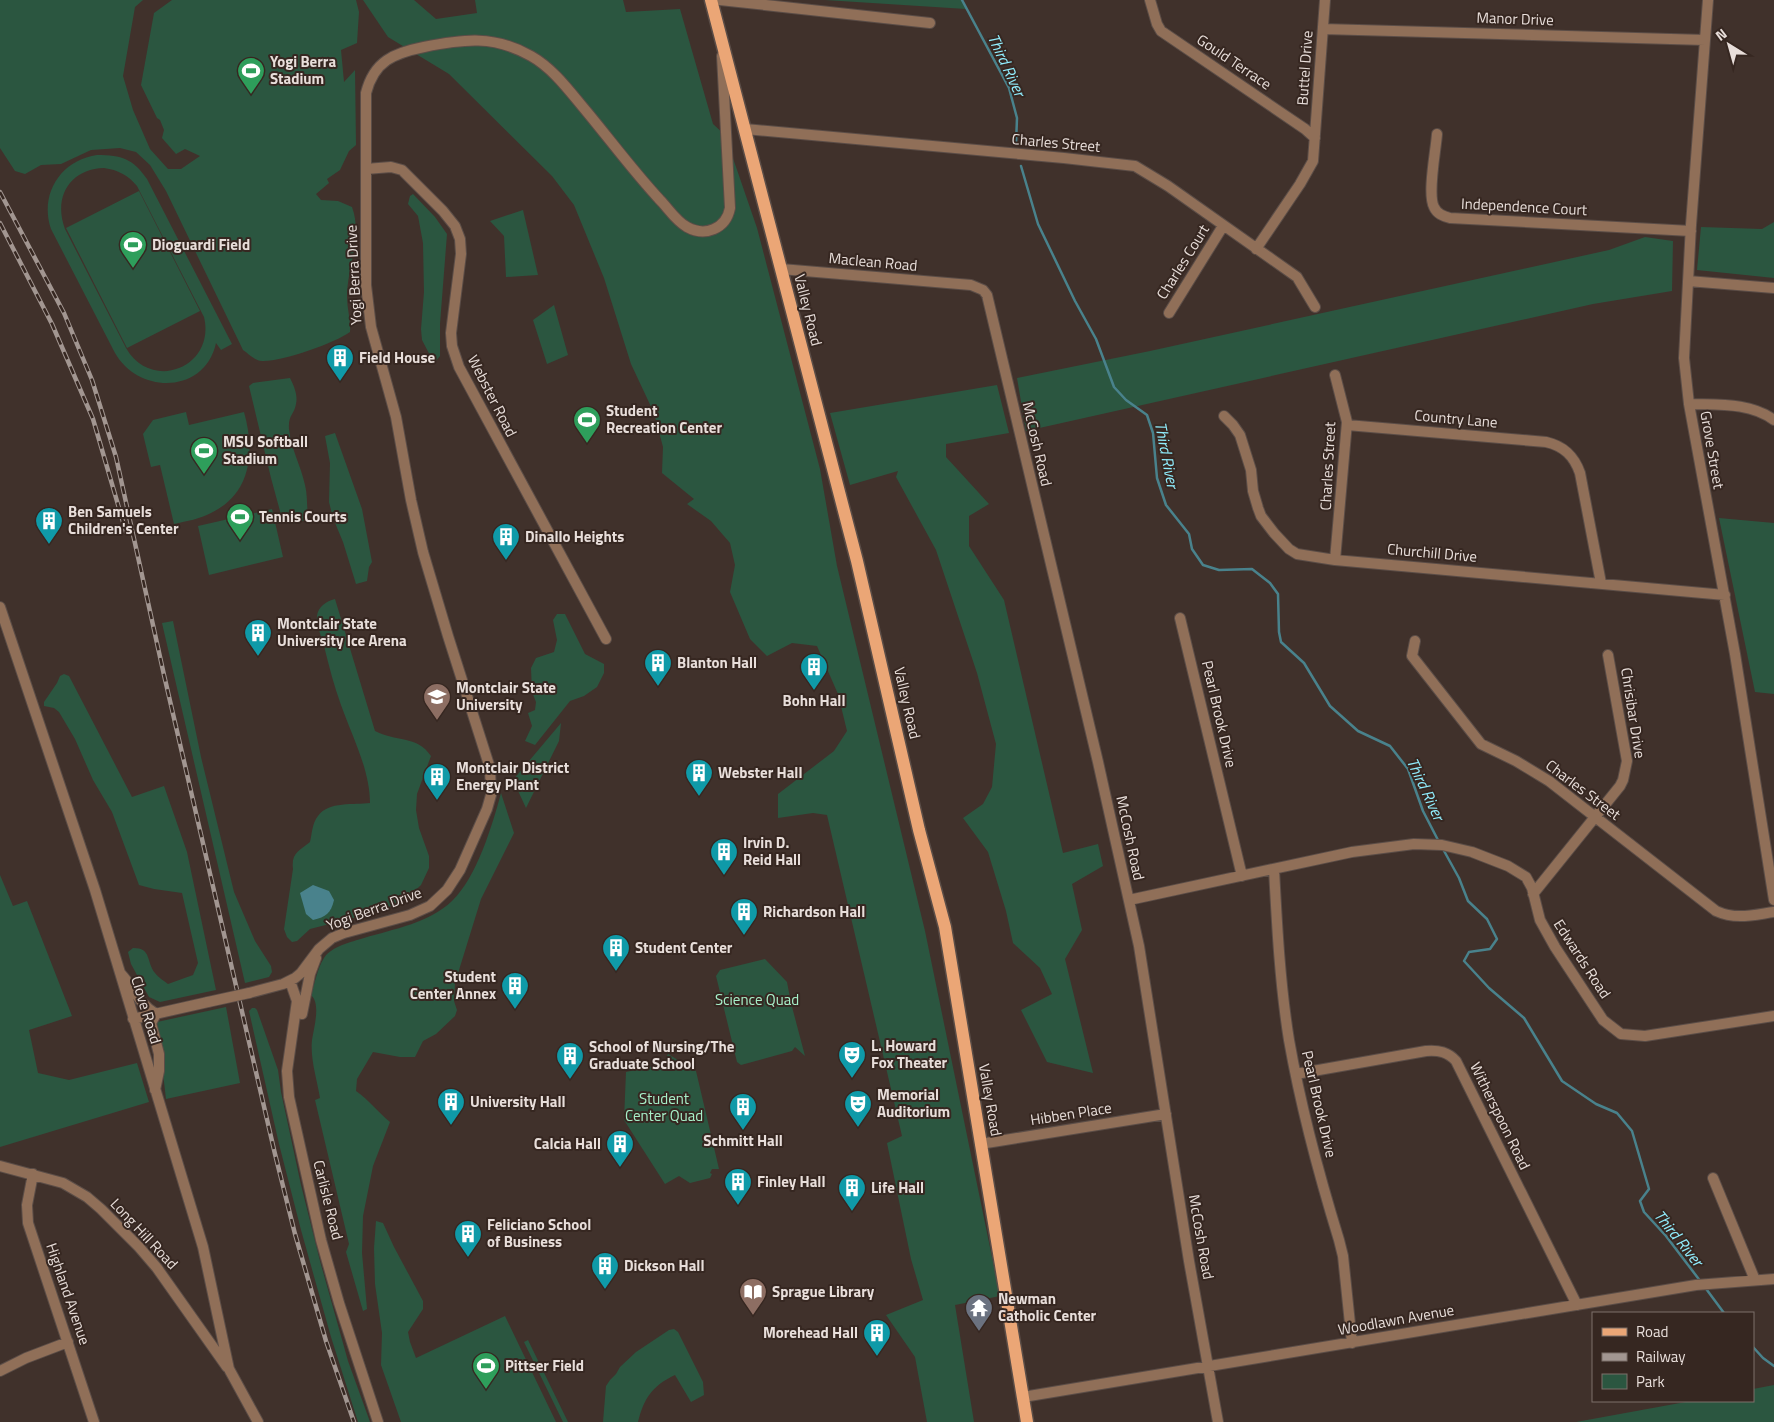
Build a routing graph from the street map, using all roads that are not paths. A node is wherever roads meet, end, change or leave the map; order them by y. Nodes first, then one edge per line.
1 (711, 0) edge
2 (720, 0) edge
3 (1150, 0) edge
4 (1325, 0) edge
5 (1708, 0) edge
6 (930, 22) dead end
7 (1323, 29) junction
8 (722, 40) junction
9 (1705, 40) junction
10 (745, 129) junction
11 (1437, 134) dead end
12 (1315, 138) junction
13 (366, 169) junction
14 (1223, 226) junction
15 (1691, 231) junction
16 (1256, 249) junction
17 (781, 269) junction
18 (1688, 281) junction
19 (962, 284) joint
20 (1774, 288) edge
21 (1315, 307) dead end
22 (1169, 313) dead end
23 (1335, 375) dead end
24 (1689, 404) junction
25 (1224, 416) dead end
26 (1774, 420) edge
27 (1347, 425) junction
28 (1335, 560) junction
29 (1601, 583) junction
30 (1725, 595) junction
31 (0, 608) edge
32 (1180, 618) dead end
33 (606, 638) dead end
34 (1414, 641) dead end
35 (1608, 655) dead end
36 (1595, 817) junction
37 (1274, 869) junction
38 (1242, 876) junction
39 (1533, 894) junction
40 (1129, 900) junction
41 (1774, 900) edge
42 (1774, 912) edge
43 (325, 943) junction
44 (119, 971) junction
45 (290, 981) junction
46 (156, 1014) junction
47 (1774, 1016) edge
48 (133, 1019) junction
49 (290, 1052) junction
50 (1296, 1074) junction
51 (155, 1090) junction
52 (1166, 1114) junction
53 (980, 1144) junction
54 (0, 1166) edge
55 (33, 1174) junction
56 (1713, 1178) dead end
57 (1774, 1279) edge
58 (1755, 1280) junction
59 (1577, 1305) junction
60 (68, 1342) junction
61 (1352, 1343) junction
62 (1208, 1368) junction
63 (229, 1369) junction
64 (0, 1371) edge
65 (1023, 1397) junction
66 (94, 1422) edge
67 (258, 1422) edge
68 (378, 1422) edge
69 (1026, 1422) edge
70 (1218, 1422) edge

1 - 8 main road, Valley Road
2 - 6 street
3 - 12 street, Gould Terrace
4 - 7 street, Buttel Drive
5 - 9 street, Grove Street
7 - 9 street, Manor Drive
7 - 12 street, Buttel Drive
8 - 10 main road, Valley Road
8 - 13 street, Yogi Berra Drive
9 - 15 street, Grove Street
10 - 14 street, Charles Street
10 - 17 main road, Valley Road
11 - 15 street, Independence Court
12 - 16 street
13 - 33 street, Webster Road
13 - 43 street, Yogi Berra Drive
14 - 16 street, Charles Street
14 - 22 street, Charles Court
15 - 18 street, Grove Street
16 - 21 street, Charles Street
17 - 19 street, Maclean Road
17 - 53 main road, Valley Road
18 - 20 street
18 - 24 street, Grove Street
19 - 40 street, McCosh Road
23 - 27 street, Charles Street
24 - 26 street
24 - 30 street, Grove Street
25 - 28 street, Churchill Drive
27 - 28 street, Charles Street
27 - 29 street, Country Lane
28 - 29 street, Churchill Drive
29 - 30 street, Churchill Drive
30 - 41 street, Grove Street
31 - 44 street, Clove Road
32 - 38 street, Pearl Brook Drive
34 - 36 street, Charles Street
35 - 36 street, Chrisibar Drive
36 - 39 street, Chrisibar Drive
36 - 42 street, Charles Street
37 - 38 street, Edwards Road
37 - 39 street, Edwards Road
37 - 50 street, Pearl Brook Drive
38 - 40 street, Edwards Road
39 - 47 street, Edwards Road
40 - 52 street, McCosh Road
43 - 45 street, Yogi Berra Drive
43 - 49 street
44 - 46 street
44 - 48 street, Clove Road
45 - 46 street, bridge
45 - 49 street, Carlisle Road
46 - 48 street
46 - 51 street
48 - 51 street, Clove Road
49 - 68 street, Carlisle Road
50 - 59 street, Witherspoon Road
50 - 61 street, Pearl Brook Drive
51 - 63 street, Clove Road
52 - 53 street, Hibben Place
52 - 62 street, McCosh Road
53 - 65 main road, Valley Road
54 - 55 street, Long Hill Road
55 - 60 street, Highland Avenue
55 - 63 street, Long Hill Road
56 - 58 street
57 - 58 street, Woodlawn Avenue
58 - 59 street, Woodlawn Avenue
59 - 61 street, Woodlawn Avenue
60 - 64 street
60 - 66 street, Highland Avenue
61 - 62 street, Woodlawn Avenue
62 - 65 street, Woodlawn Avenue
62 - 70 street, McCosh Road
63 - 67 street, Clove Road
65 - 69 main road, Valley Road

